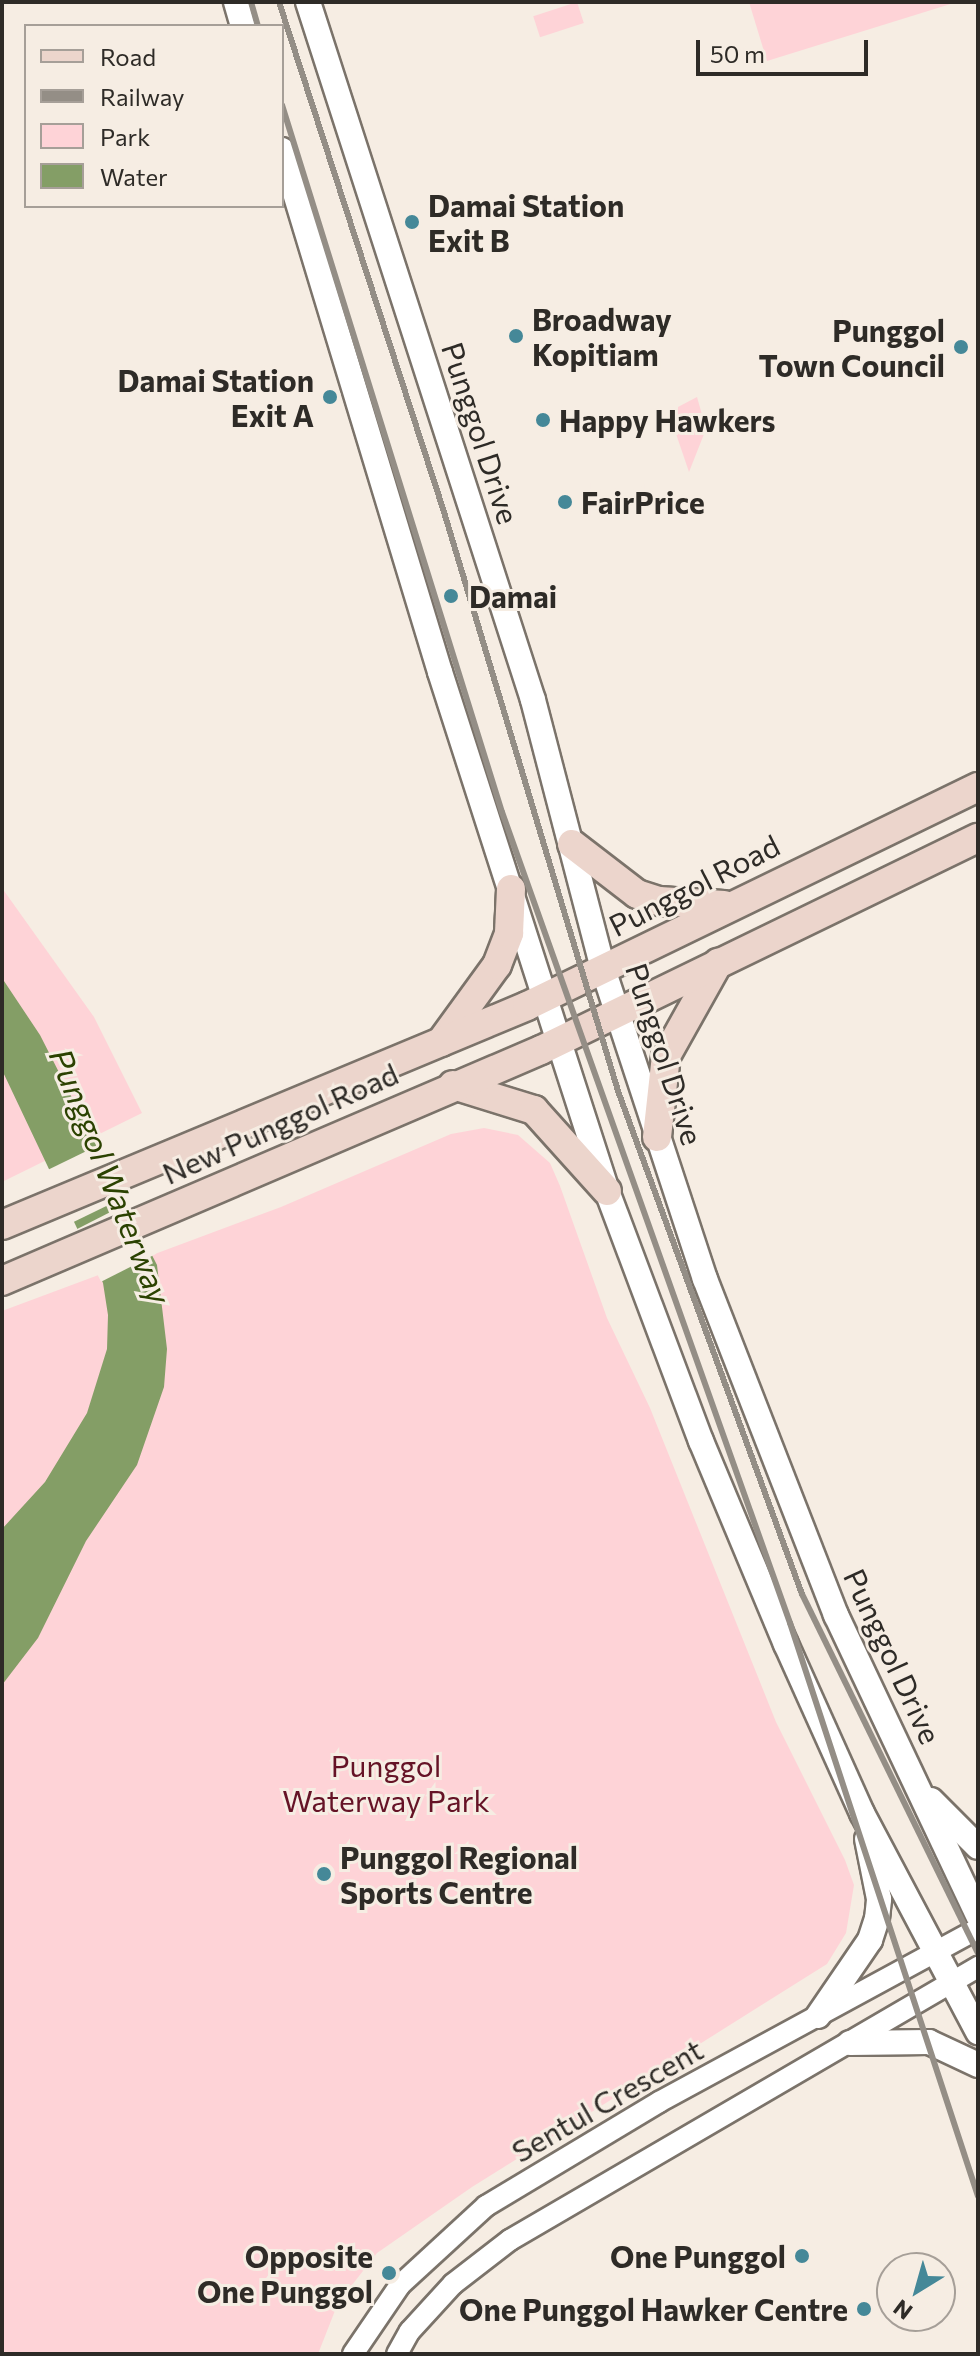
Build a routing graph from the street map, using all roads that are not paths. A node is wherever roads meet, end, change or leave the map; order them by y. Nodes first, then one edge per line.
1 (236, 2) edge
2 (308, 2) edge
3 (242, 24) edge
4 (284, 156) edge
5 (978, 787) edge
6 (978, 838) edge
7 (572, 844) junction
8 (511, 889) junction
9 (724, 905) junction
10 (718, 962) junction
11 (603, 969) junction
12 (544, 998) junction
13 (617, 1012) junction
14 (558, 1041) junction
15 (441, 1042) junction
16 (453, 1085) junction
17 (657, 1137) junction
18 (607, 1191) junction
19 (2, 1225) edge
20 (2, 1281) edge
21 (921, 1790) junction
22 (862, 1813) junction
23 (978, 1847) edge
24 (978, 1916) edge
25 (978, 1929) edge
26 (935, 1952) junction
27 (978, 1967) edge
28 (950, 1982) junction
29 (818, 2016) junction
30 (978, 2032) edge
31 (850, 2043) junction
32 (978, 2065) edge
33 (353, 2354) edge
34 (397, 2354) edge

1 - 3 street
2 - 7 street, Punggol Drive
4 - 8 street
5 - 9 main road, Punggol Road
6 - 10 main road
7 - 9 main road
7 - 11 street, Punggol Drive
8 - 12 street
8 - 15 main road
9 - 11 main road, Punggol Road
10 - 13 main road
10 - 17 main road
11 - 12 main road, Punggol Road
11 - 13 street, Punggol Drive
12 - 14 street
12 - 15 main road, Punggol Road
13 - 14 main road
13 - 17 street, Punggol Drive
14 - 16 main road
14 - 18 street
15 - 19 main road, New Punggol Road
16 - 18 main road
16 - 20 main road, New Punggol Road
17 - 21 street, Punggol Drive
18 - 22 street
21 - 23 street
21 - 24 street, Punggol Drive
22 - 26 street
22 - 29 street
25 - 26 street, Sentul Crescent
26 - 28 street
26 - 29 street, Sentul Crescent
27 - 28 street
28 - 30 street
28 - 31 street
29 - 33 street, Sentul Crescent
31 - 32 street
31 - 34 street

